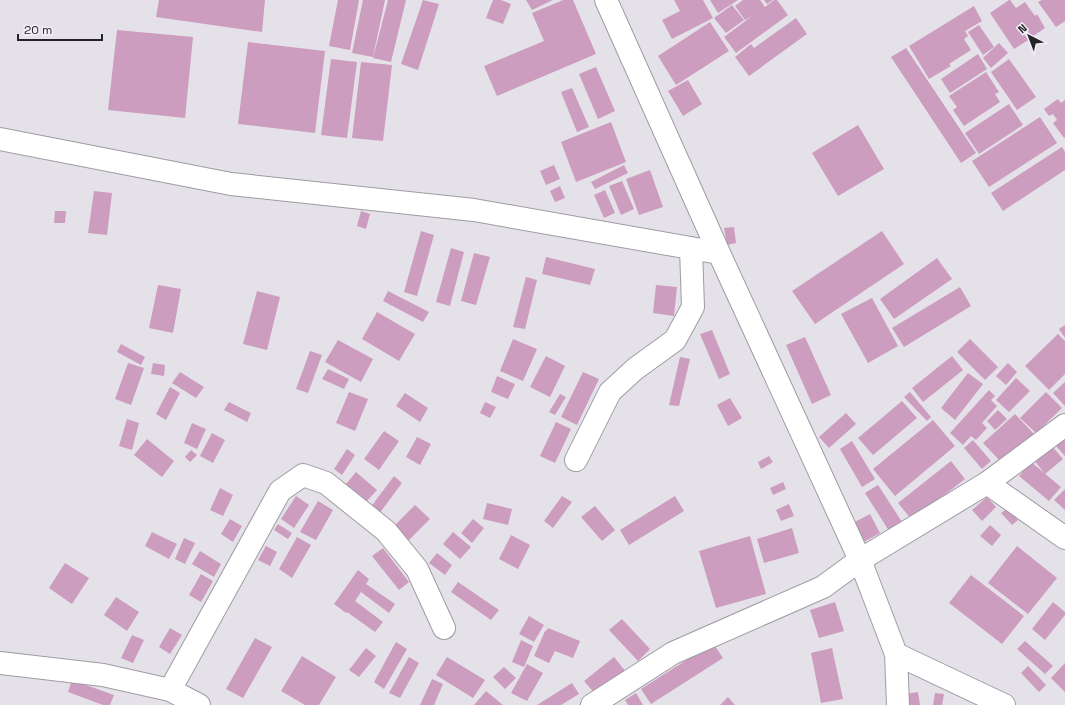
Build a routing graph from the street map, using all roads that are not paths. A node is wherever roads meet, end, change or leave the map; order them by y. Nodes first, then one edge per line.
1 (606, 0) edge
2 (0, 139) edge
3 (692, 248) junction
4 (719, 253) junction
5 (1065, 424) edge
6 (576, 460) dead end
7 (988, 483) junction
8 (1065, 538) edge
9 (860, 560) junction
10 (444, 628) dead end
11 (896, 654) junction
12 (0, 663) edge
13 (170, 690) junction
14 (199, 705) edge
15 (592, 705) edge
16 (898, 705) edge
17 (1004, 705) edge

1 - 4 street
2 - 3 street
3 - 4 street
3 - 6 street
4 - 9 street
5 - 7 street
7 - 8 street
7 - 9 street
9 - 11 street
9 - 15 street
10 - 13 street
11 - 16 street
11 - 17 street
12 - 13 street
13 - 14 street

